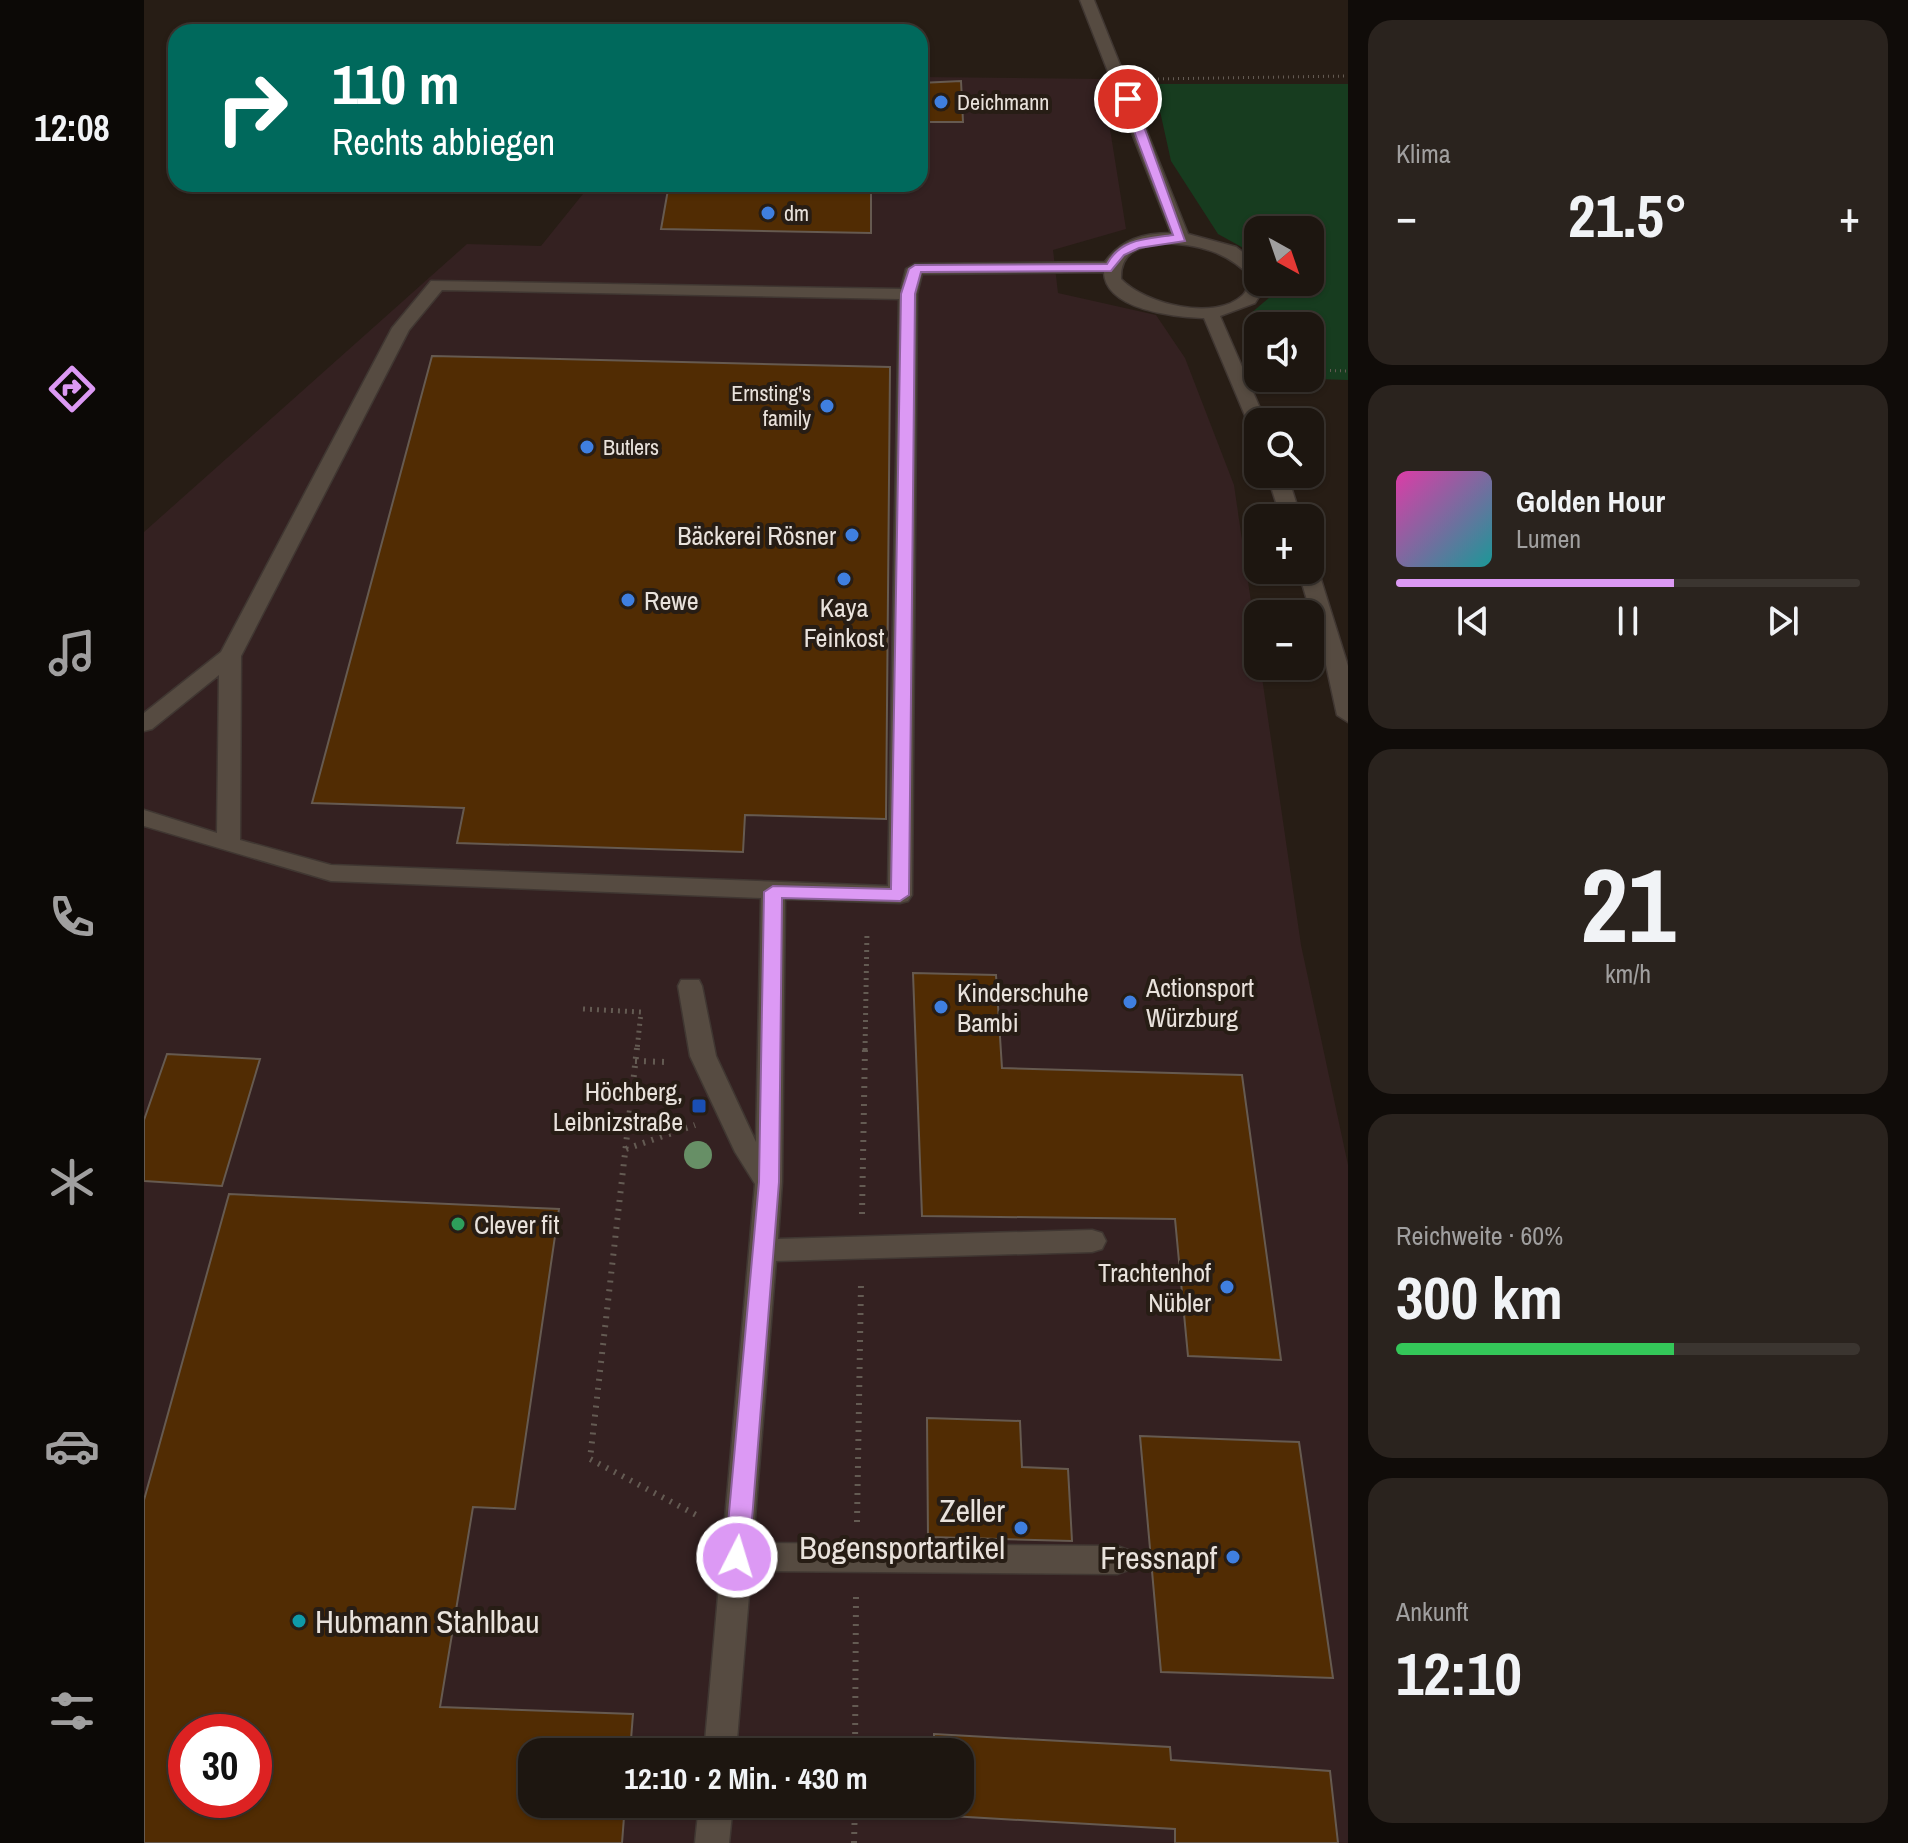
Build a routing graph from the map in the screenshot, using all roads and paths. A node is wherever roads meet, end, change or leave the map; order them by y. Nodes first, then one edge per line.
1 (1087, 0) edge
2 (1348, 76) edge
3 (1119, 79) junction
4 (1181, 238) junction
5 (1244, 258) edge
6 (1111, 267) junction
7 (908, 294) junction
8 (1250, 296) edge
9 (1210, 312) junction
10 (1324, 370) edge
11 (1348, 371) edge
12 (1251, 408) edge
13 (1312, 584) edge
14 (230, 656) junction
15 (1348, 715) edge
16 (144, 724) edge
17 (144, 818) edge
18 (228, 845) junction
19 (773, 892) junction
20 (867, 931) dead end
21 (690, 986) dead end
22 (583, 1009) dead end
23 (635, 1061) junction
24 (680, 1063) dead end
25 (707, 1121) dead end
26 (626, 1149) junction
27 (769, 1182) junction
28 (1092, 1241) dead end
29 (862, 1247) junction
30 (763, 1250) junction
31 (703, 1519) dead end
32 (737, 1557) junction
33 (856, 1558) junction
34 (1117, 1560) dead end
35 (721, 1738) edge
36 (855, 1738) edge
37 (715, 1818) edge
38 (855, 1818) edge
39 (712, 1843) edge
40 (854, 1843) edge

1 - 3 street
2 - 3 path
3 - 4 street
4 - 5 street
4 - 6 street
6 - 7 street
6 - 9 street
7 - 14 street
7 - 19 street
8 - 9 street
9 - 12 street
10 - 11 path
13 - 15 street
14 - 16 street
14 - 18 street
17 - 18 street
18 - 19 street
19 - 27 street
20 - 29 path
21 - 27 street
22 - 23 path
23 - 24 path
23 - 26 path
25 - 26 path
26 - 31 path
27 - 30 street
28 - 29 street
29 - 30 street
29 - 33 path
30 - 32 street
32 - 33 street
32 - 35 street
33 - 34 street
33 - 36 path
37 - 39 street
38 - 40 path

